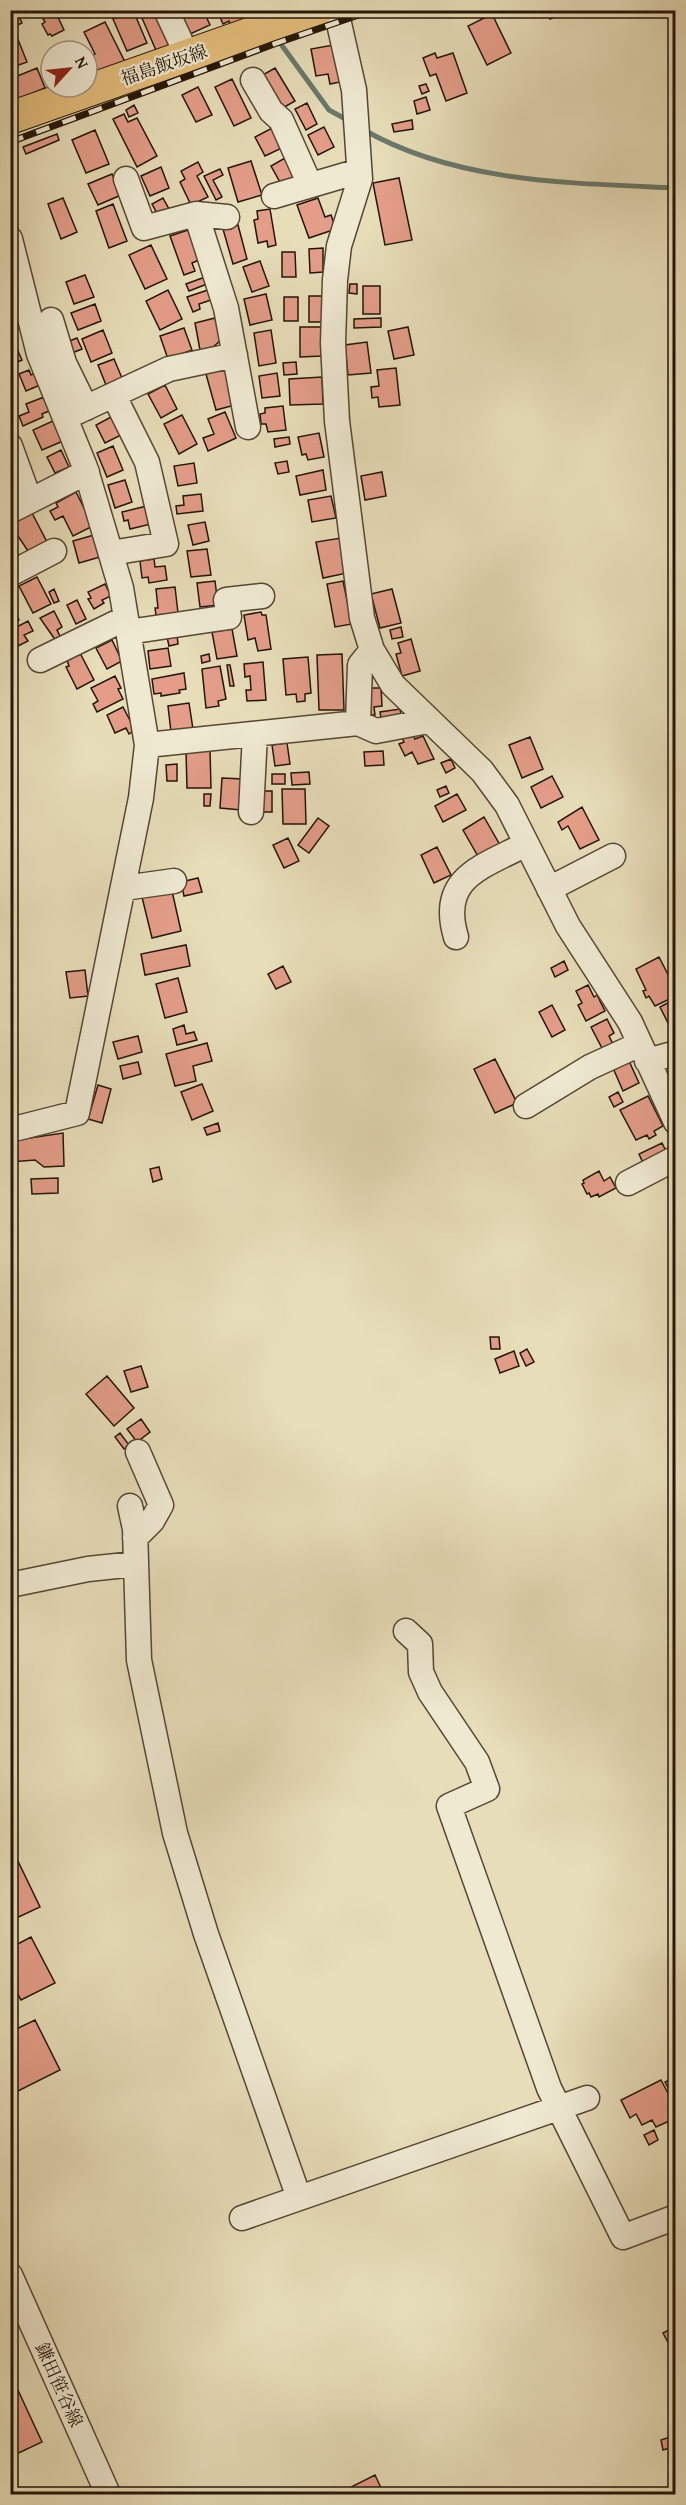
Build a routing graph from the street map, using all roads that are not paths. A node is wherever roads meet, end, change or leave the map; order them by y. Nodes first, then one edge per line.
1 (166, 10) edge
2 (316, 10) edge
3 (336, 10) edge
4 (185, 58) junction
5 (253, 80) dead end
6 (10, 118) edge
7 (359, 171) junction
8 (126, 179) dead end
9 (310, 185) junction
10 (274, 196) dead end
11 (196, 214) junction
12 (227, 217) dead end
13 (10, 239) edge
14 (14, 266) edge
15 (51, 320) dead end
16 (235, 355) junction
17 (114, 396) junction
18 (76, 413) junction
19 (248, 427) dead end
20 (10, 446) edge
21 (87, 472) junction
22 (20, 506) edge
23 (54, 552) dead end
24 (111, 553) junction
25 (10, 574) edge
26 (262, 596) dead end
27 (127, 625) junction
28 (372, 650) junction
29 (40, 660) dead end
30 (428, 721) junction
31 (358, 723) junction
32 (255, 734) junction
33 (147, 745) junction
34 (251, 812) dead end
35 (526, 844) junction
36 (613, 856) dead end
37 (174, 881) dead end
38 (124, 888) junction
39 (549, 889) junction
40 (456, 937) dead end
41 (644, 1053) junction
42 (675, 1053) edge
43 (526, 1106) dead end
44 (675, 1122) edge
45 (10, 1130) edge
46 (675, 1158) edge
47 (628, 1183) dead end
48 (138, 1452) dead end
49 (130, 1506) dead end
50 (135, 1538) junction
51 (135, 1564) junction
52 (10, 1585) edge
53 (405, 1631) dead end
54 (587, 2098) dead end
55 (557, 2107) junction
56 (299, 2198) junction
57 (242, 2218) dead end
58 (673, 2225) edge
59 (10, 2275) edge
60 (108, 2494) edge

1 - 4 street
2 - 4 main road, 福島飯坂線
3 - 7 street
4 - 6 main road, 福島飯坂線
5 - 9 street
7 - 9 street
7 - 28 street
8 - 11 street
9 - 10 street
11 - 12 street
11 - 16 street
13 - 14 street
14 - 18 street
15 - 18 street
16 - 17 street
16 - 19 street
17 - 18 street
17 - 24 street
18 - 21 street
20 - 22 street
21 - 22 street
21 - 24 street
23 - 25 street
24 - 27 street
26 - 27 street
27 - 29 street
27 - 33 street
28 - 30 street
28 - 31 street
30 - 31 street
30 - 35 street
31 - 32 street
32 - 33 street
32 - 34 street
33 - 38 street
35 - 39 street
35 - 40 street
36 - 39 street
37 - 38 street
38 - 45 street
39 - 41 street
41 - 42 street
41 - 43 street
41 - 44 street
46 - 47 street
48 - 50 street
49 - 50 street
50 - 51 street
51 - 52 street
51 - 56 street
53 - 55 street
54 - 55 street
55 - 56 street
55 - 58 street
56 - 57 street
59 - 60 street, 鎌田笹谷線

